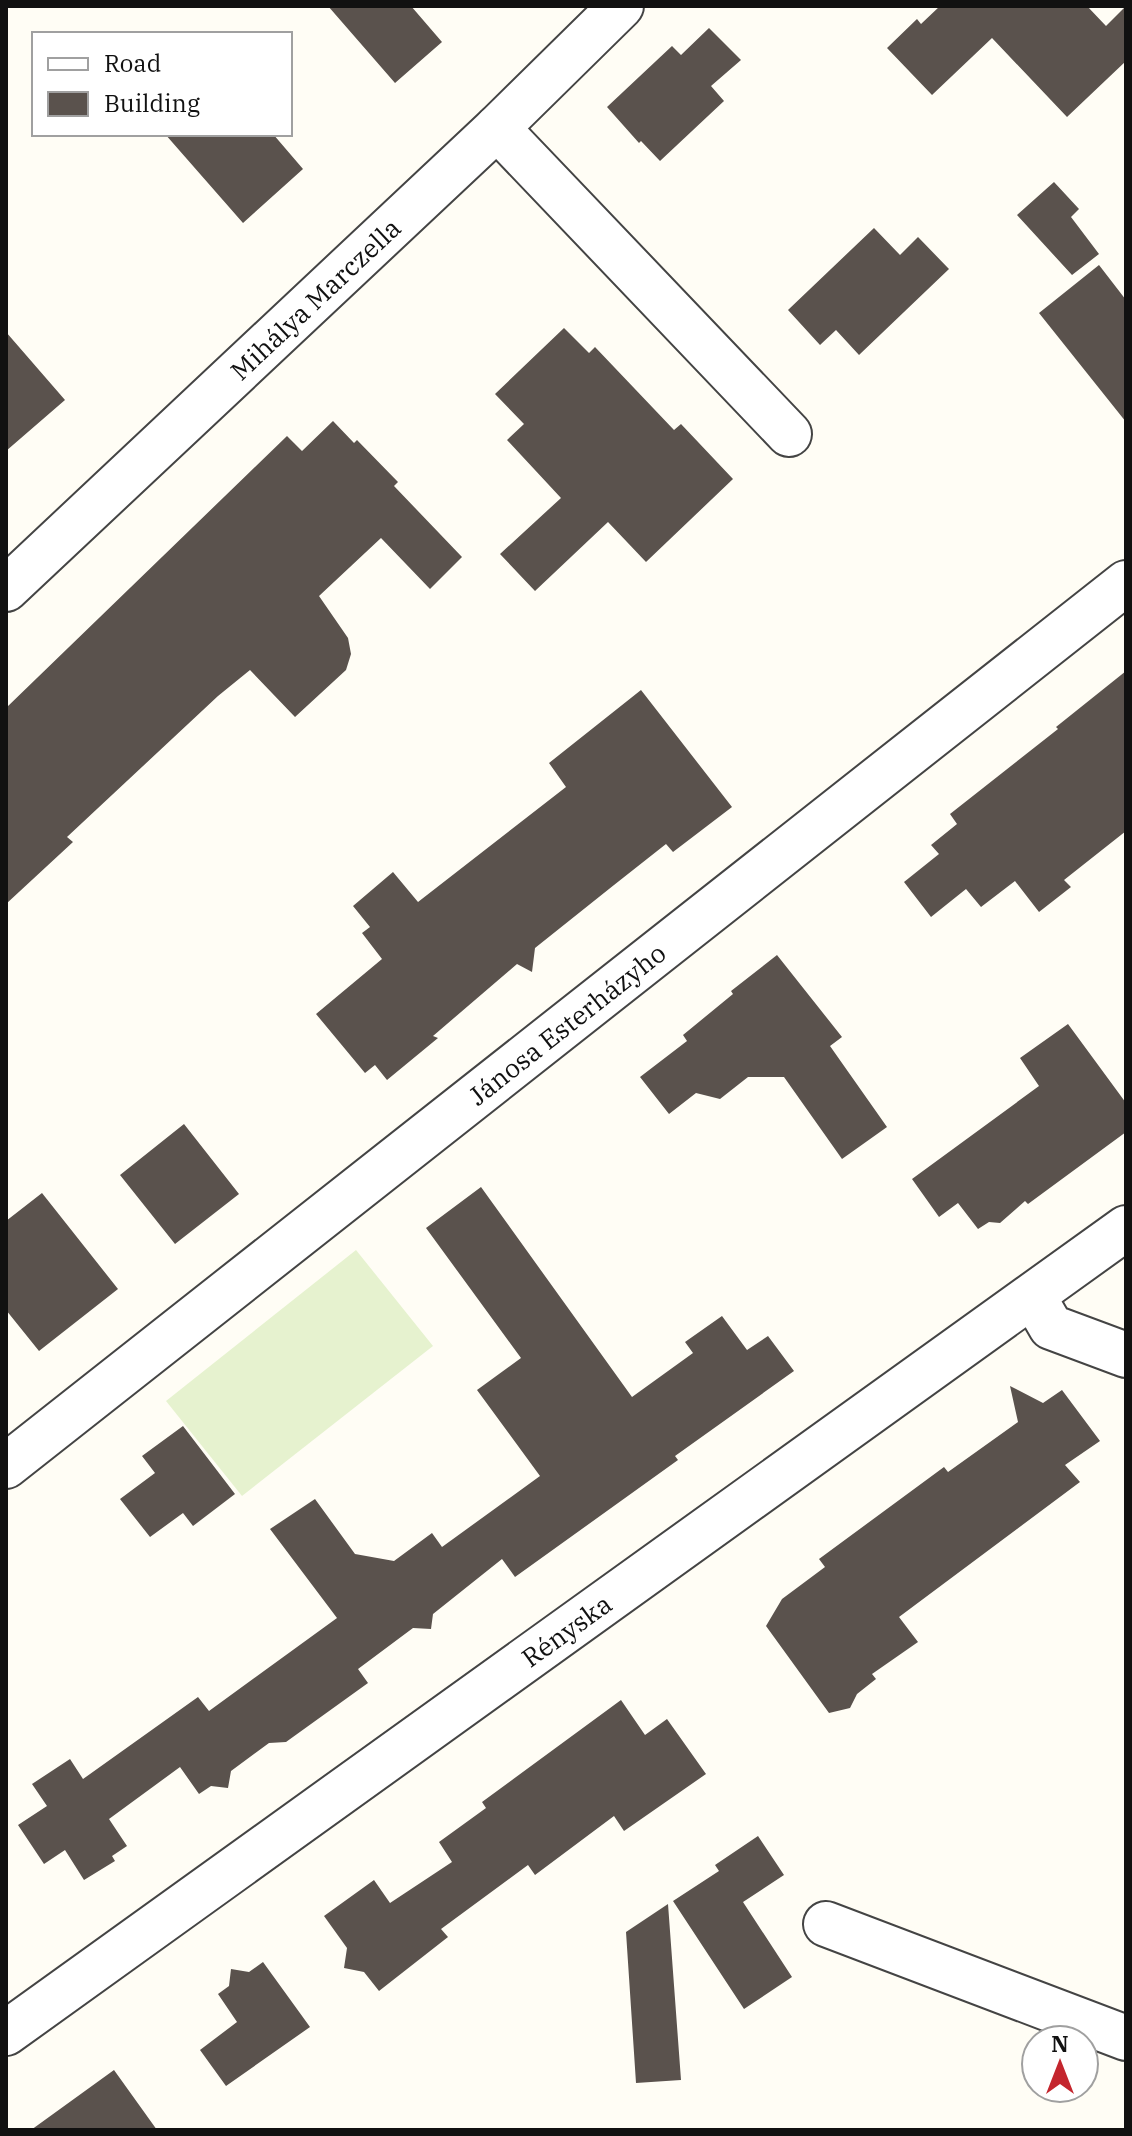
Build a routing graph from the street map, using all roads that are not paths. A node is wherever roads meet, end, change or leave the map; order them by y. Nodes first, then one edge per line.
1 (621, 6) edge
2 (497, 128) junction
3 (789, 434) dead end
4 (1126, 583) edge
5 (6, 589) edge
6 (1126, 1228) edge
7 (1033, 1296) junction
8 (1126, 1355) edge
9 (6, 1466) edge
10 (826, 1924) dead end
11 (6, 2033) edge
12 (1126, 2038) edge

1 - 2 street, Mihálya Marczella
2 - 3 street
2 - 5 street, Mihálya Marczella
4 - 9 street, Jánosa Esterházyho
6 - 7 street, Rényska
7 - 8 street
7 - 11 street, Rényska
10 - 12 street

